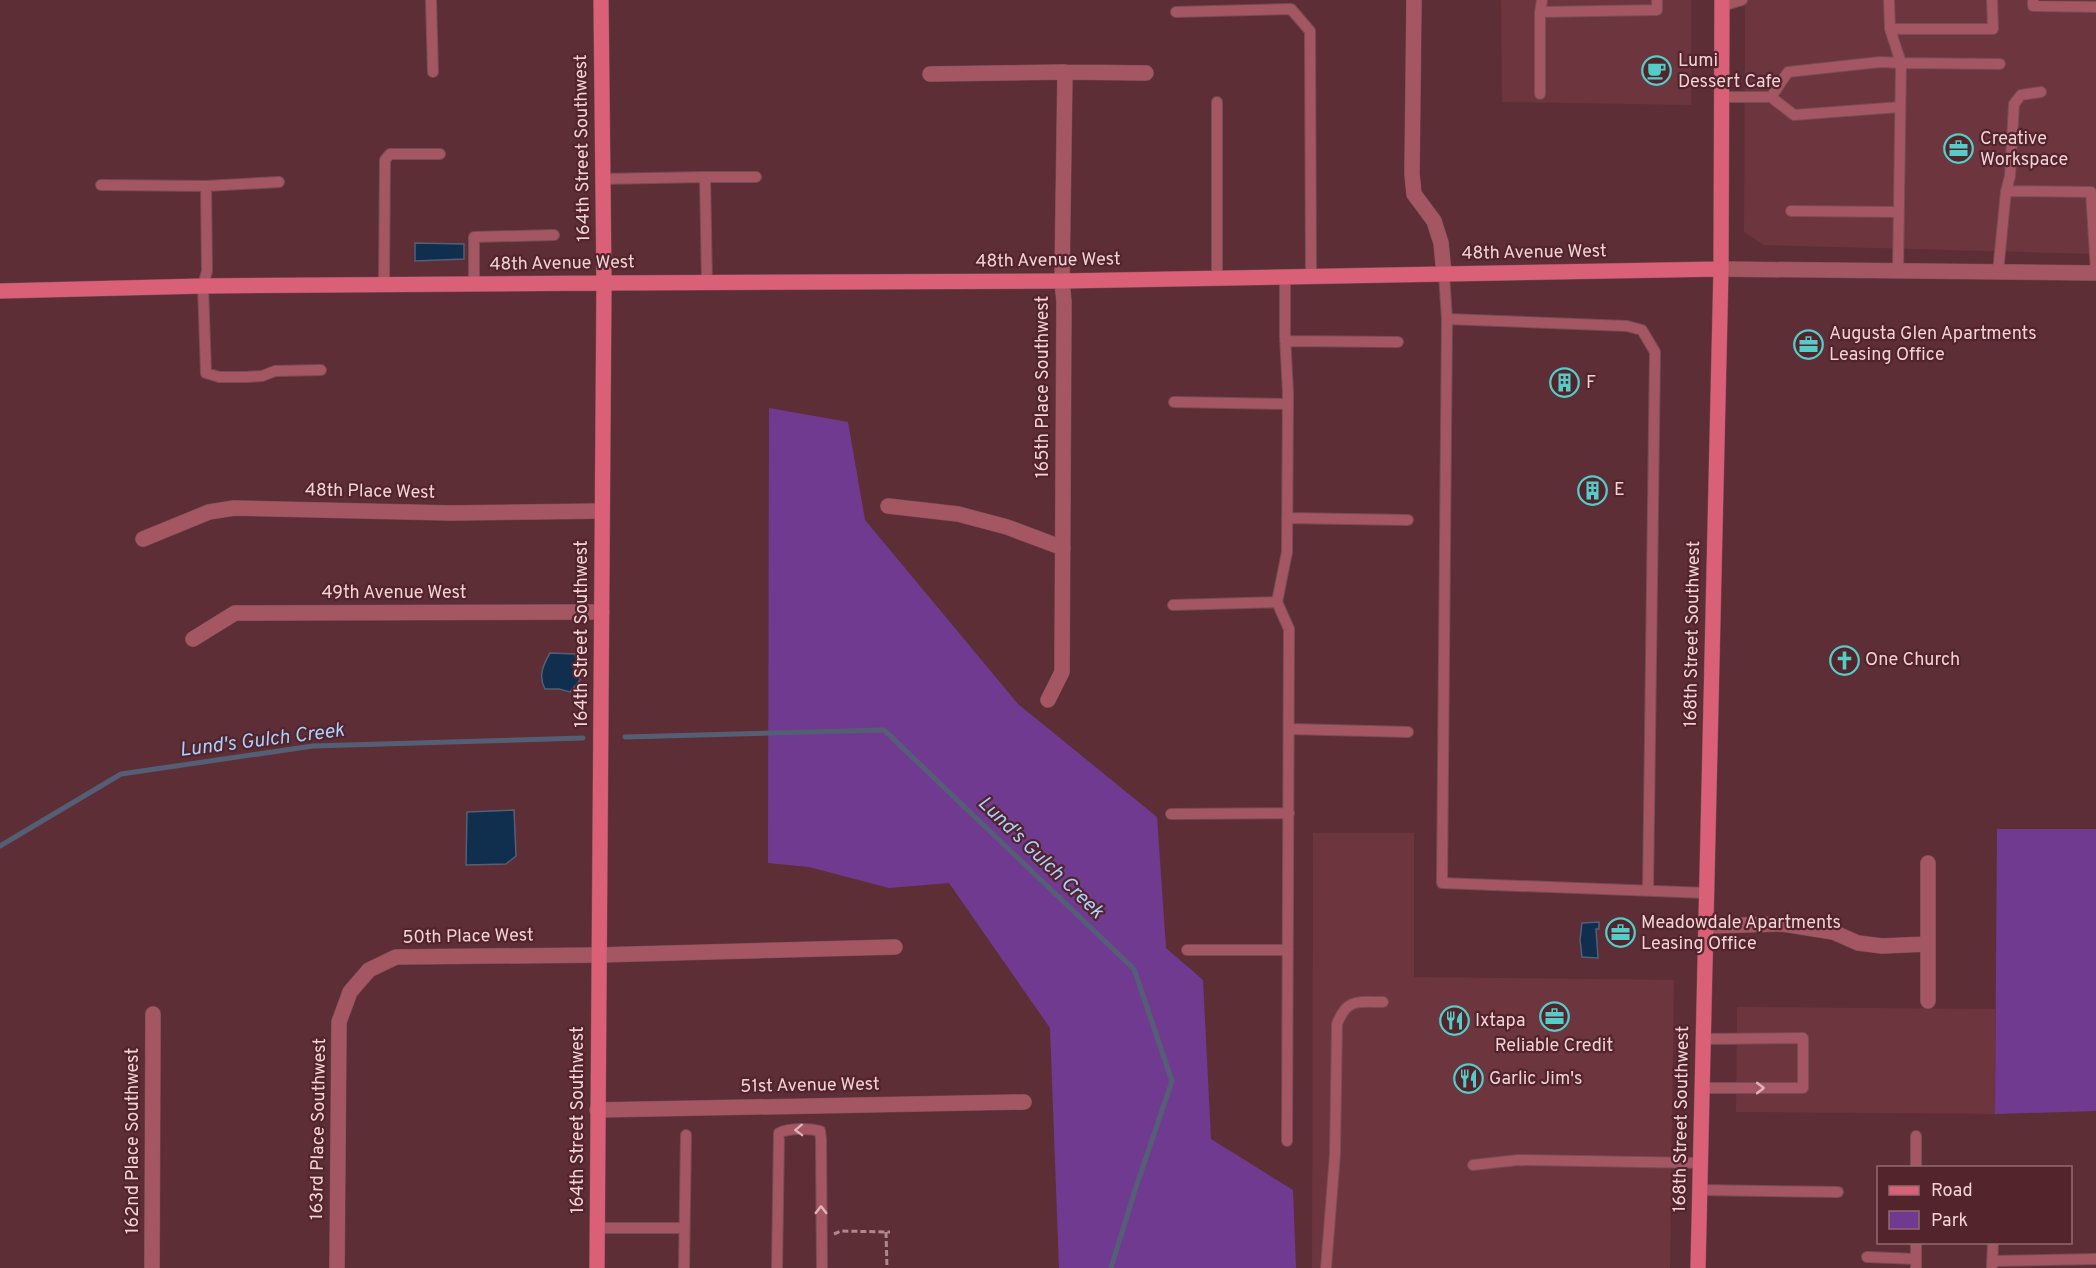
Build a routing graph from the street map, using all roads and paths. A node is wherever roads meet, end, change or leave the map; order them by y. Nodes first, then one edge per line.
1 (431, 0) edge
2 (601, 0) edge
3 (1414, 0) edge
4 (1542, 0) edge
5 (1657, 0) edge
6 (1742, 0) edge
7 (1889, 0) edge
8 (1992, 0) edge
9 (2033, 0) edge
10 (1722, 3) edge
11 (1232, 5) edge
12 (2096, 7) edge
13 (1176, 12) dead end
14 (1540, 12) junction
15 (1890, 29) junction
16 (1901, 63) junction
17 (2000, 64) dead end
18 (433, 72) dead end
19 (1065, 72) junction
20 (1146, 73) dead end
21 (930, 74) dead end
22 (2041, 92) dead end
23 (1540, 94) dead end
24 (1721, 97) junction
25 (1772, 97) junction
26 (1217, 102) dead end
27 (1900, 107) junction
28 (440, 154) dead end
29 (705, 177) junction
30 (756, 177) dead end
31 (602, 179) junction
32 (279, 182) dead end
33 (101, 185) dead end
34 (207, 186) junction
35 (2007, 191) junction
36 (1791, 211) dead end
37 (1899, 212) junction
38 (554, 235) dead end
39 (1721, 269) junction
40 (1898, 271) junction
41 (1998, 272) junction
42 (2096, 272) edge
43 (1444, 274) junction
44 (1285, 277) junction
45 (1311, 277) junction
46 (1217, 278) junction
47 (1062, 281) junction
48 (707, 282) junction
49 (604, 283) junction
50 (474, 285) junction
51 (203, 286) junction
52 (384, 286) junction
53 (0, 291) edge
54 (1447, 319) junction
55 (1285, 341) junction
56 (1398, 342) dead end
57 (321, 370) dead end
58 (1174, 402) dead end
59 (1288, 404) junction
60 (888, 506) dead end
61 (602, 511) junction
62 (1287, 518) junction
63 (1408, 520) dead end
64 (142, 539) dead end
65 (1063, 548) junction
66 (1277, 602) junction
67 (1173, 604) dead end
68 (602, 612) junction
69 (193, 639) dead end
70 (1048, 700) dead end
71 (1289, 729) junction
72 (1408, 732) dead end
73 (1288, 813) junction
74 (1171, 814) dead end
75 (1928, 863) dead end
76 (1648, 891) junction
77 (1707, 893) junction
78 (1706, 926) junction
79 (1927, 944) junction
80 (895, 947) dead end
81 (1187, 950) dead end
82 (1288, 950) junction
83 (598, 955) junction
84 (350, 992) joint
85 (1928, 1001) dead end
86 (1383, 1002) dead end
87 (153, 1014) dead end
88 (1703, 1039) junction
89 (1702, 1088) junction
90 (1024, 1102) dead end
91 (597, 1110) junction
92 (686, 1135) dead end
93 (1916, 1136) dead end
94 (1287, 1141) dead end
95 (1700, 1163) junction
96 (1473, 1165) dead end
97 (1916, 1166) edge
98 (1700, 1190) junction
99 (1838, 1192) dead end
100 (598, 1228) junction
101 (684, 1228) junction
102 (841, 1231) dead end
103 (1916, 1244) edge
104 (1993, 1244) edge
105 (1867, 1257) dead end
106 (2096, 1259) edge
107 (1916, 1264) edge
108 (1992, 1265) edge
109 (1701, 1266) edge
110 (152, 1268) edge
111 (337, 1268) edge
112 (597, 1268) edge
113 (684, 1268) edge
114 (777, 1268) edge
115 (822, 1268) edge
116 (887, 1268) edge
117 (1326, 1268) edge

1 - 18 lane
2 - 31 street, 164th Street Southwest
3 - 43 street
4 - 14 lane
5 - 14 lane
6 - 10 lane
7 - 15 lane
8 - 15 lane
9 - 12 lane
10 - 24 street, 168th Street Southwest
11 - 13 lane
11 - 45 lane
14 - 23 lane
15 - 16 lane
16 - 17 lane
16 - 25 lane
16 - 27 lane
19 - 20 street
19 - 21 street
19 - 47 street, 165th Place Southwest
22 - 35 lane
24 - 25 lane
24 - 39 street, 168th Street Southwest
25 - 27 lane
26 - 46 lane
27 - 37 lane
28 - 52 lane
29 - 30 lane
29 - 31 lane
29 - 48 lane
31 - 49 street, 164th Street Southwest
32 - 34 lane
33 - 34 lane
34 - 51 lane
35 - 41 lane
35 - 42 lane
36 - 37 lane
37 - 40 lane
38 - 50 lane
39 - 40 street, 48th Avenue West
39 - 43 street, 48th Avenue West
39 - 77 street, 168th Street Southwest
40 - 41 street, 48th Avenue West
41 - 42 street, 48th Avenue West
43 - 45 street, 48th Avenue West
43 - 54 lane
44 - 45 street, 48th Avenue West
44 - 46 street, 48th Avenue West
44 - 55 lane
46 - 47 street, 48th Avenue West
47 - 48 street, 48th Avenue West
47 - 65 street, 165th Place Southwest
48 - 49 street, 48th Avenue West
49 - 50 street, 48th Avenue West
49 - 61 street, 164th Street Southwest
50 - 52 street, 48th Avenue West
51 - 52 street, 48th Avenue West
51 - 53 street, 48th Avenue West
51 - 57 lane
54 - 76 lane
54 - 76 lane
55 - 56 lane
55 - 59 lane
58 - 59 lane
59 - 62 lane
60 - 65 street
61 - 64 street, 48th Place West
61 - 68 street, 164th Street Southwest
62 - 63 lane
62 - 66 lane
65 - 70 street, 165th Place Southwest
66 - 67 lane
66 - 71 lane
68 - 69 street, 49th Avenue West
68 - 83 street, 164th Street Southwest
71 - 72 lane
71 - 73 lane
73 - 74 lane
73 - 82 lane
75 - 79 street
76 - 77 lane
77 - 78 street, 168th Street Southwest
78 - 79 street
78 - 88 street, 168th Street Southwest
79 - 85 street
80 - 83 street, 50th Place West
81 - 82 lane
82 - 94 lane
83 - 84 street, 50th Place West
83 - 91 street, 164th Street Southwest
84 - 111 street, 163rd Place Southwest
86 - 117 lane
87 - 110 street, 162nd Place Southwest
88 - 89 street, 168th Street Southwest
89 -> 88 lane
89 - 95 street, 168th Street Southwest
90 - 91 street, 51st Avenue West
91 - 100 street, 164th Street Southwest
92 - 101 lane
93 - 97 lane
95 - 96 lane
95 - 98 street, 168th Street Southwest
98 - 99 lane
98 - 109 street, 168th Street Southwest
100 - 101 lane
100 - 112 street, 164th Street Southwest
101 - 113 lane
102 - 116 path
103 - 107 lane
104 - 108 lane
105 - 107 lane
106 - 108 lane
115 -> 114 lane

